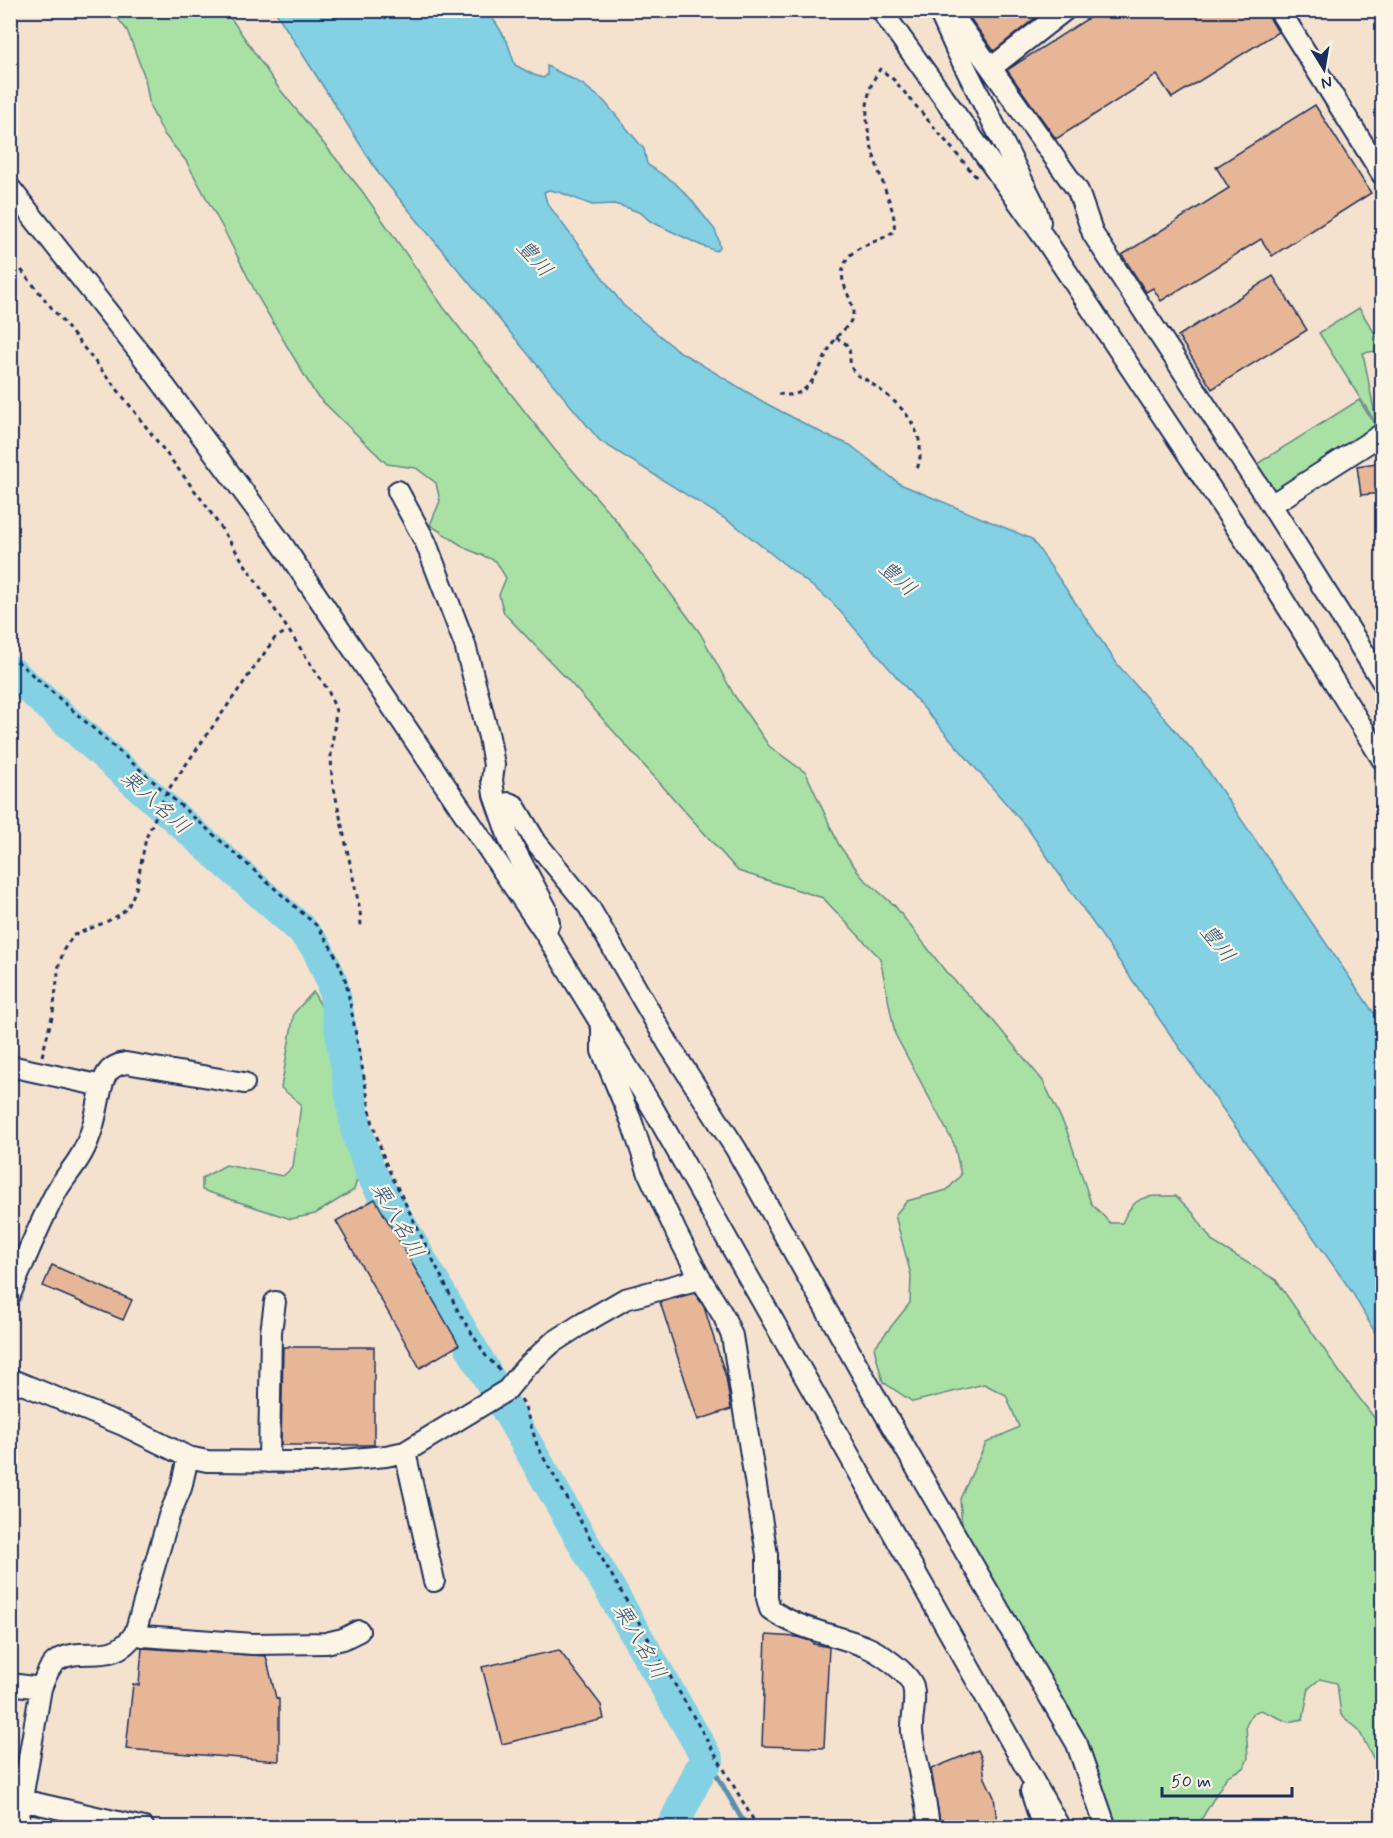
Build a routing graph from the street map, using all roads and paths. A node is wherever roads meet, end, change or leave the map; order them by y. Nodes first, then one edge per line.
1 (881, 10) edge
2 (939, 10) edge
3 (949, 10) edge
4 (1065, 10) edge
5 (1279, 10) edge
6 (991, 68) junction
7 (1383, 174) edge
8 (981, 183) dead end
9 (10, 188) edge
10 (1045, 239) junction
11 (10, 256) edge
12 (836, 338) junction
13 (778, 394) dead end
14 (1383, 434) edge
15 (916, 471) dead end
16 (398, 491) dead end
17 (1271, 506) junction
18 (288, 631) junction
19 (10, 655) edge
20 (1383, 681) edge
21 (1383, 759) edge
22 (166, 794) junction
23 (500, 811) junction
24 (361, 926) dead end
25 (545, 933) junction
26 (602, 1022) junction
27 (10, 1066) edge
28 (37, 1072) junction
29 (244, 1083) dead end
30 (102, 1086) junction
31 (699, 1276) junction
32 (10, 1295) edge
33 (275, 1302) dead end
34 (10, 1379) edge
35 (509, 1387) junction
36 (405, 1452) junction
37 (188, 1456) junction
38 (268, 1462) junction
39 (434, 1581) dead end
40 (359, 1631) dead end
41 (135, 1633) junction
42 (10, 1684) edge
43 (41, 1688) junction
44 (1035, 1781) junction
45 (22, 1800) junction
46 (17, 1827) edge
47 (144, 1827) edge
48 (758, 1827) edge
49 (929, 1827) edge
50 (1042, 1827) edge
51 (1060, 1827) edge
52 (1106, 1827) edge

1 - 10 street
2 - 10 street
3 - 6 street
4 - 6 street
5 - 7 street
6 - 17 street
8 - 12 path
9 - 25 street
10 - 21 street
11 - 18 path
12 - 13 path
12 - 15 path
14 - 17 street
16 - 23 street
17 - 20 street
18 - 22 path
18 - 24 path
19 - 22 path
22 - 28 path
22 - 35 path
23 - 25 street
23 - 52 street
25 - 26 street
26 - 31 street
26 - 44 street
27 - 28 street
28 - 30 street
29 - 30 street
30 - 32 street
31 - 35 street
31 - 49 street
33 - 38 street
34 - 37 street
35 - 36 street
35 - 48 path
36 - 38 street
36 - 39 street
37 - 38 street
37 - 41 street
40 - 41 street
41 - 43 street
42 - 43 street
43 - 45 street
44 - 50 street
44 - 51 street
45 - 46 street
45 - 47 street

